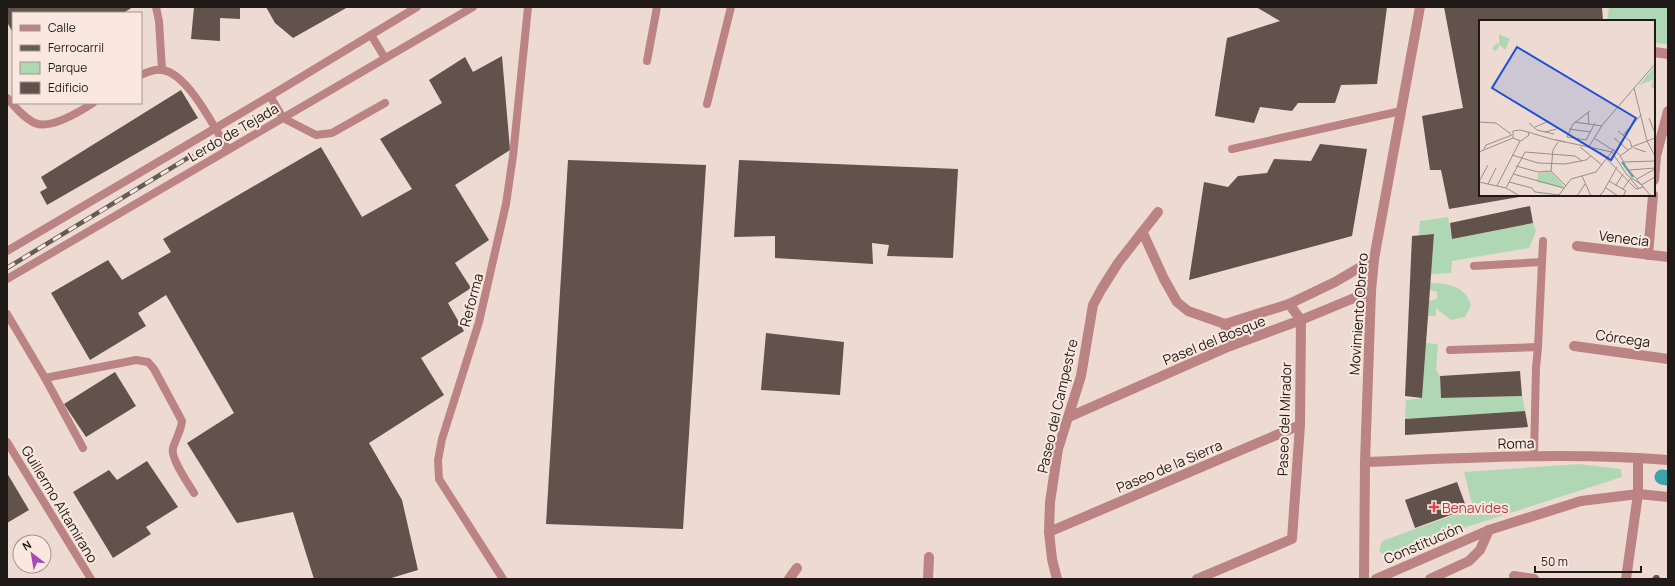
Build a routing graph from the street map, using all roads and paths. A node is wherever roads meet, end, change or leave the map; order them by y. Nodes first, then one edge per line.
1 (156, 7) edge
2 (417, 7) edge
3 (473, 7) edge
4 (528, 7) edge
5 (657, 7) edge
6 (731, 7) edge
7 (1420, 7) edge
8 (371, 35) junction
9 (1655, 52) edge
10 (1668, 54) edge
11 (385, 58) junction
12 (647, 61) dead end
13 (162, 70) junction
14 (142, 74) edge
15 (270, 96) junction
16 (385, 103) dead end
17 (13, 104) edge
18 (91, 104) edge
19 (708, 104) dead end
20 (1401, 111) junction
21 (1668, 111) edge
22 (283, 118) junction
23 (215, 129) junction
24 (1232, 148) dead end
25 (228, 150) junction
26 (1655, 156) edge
27 (1653, 196) edge
28 (1158, 212) dead end
29 (1143, 233) junction
30 (1543, 241) dead end
31 (1577, 246) dead end
32 (7, 251) edge
33 (1648, 255) junction
34 (1668, 257) edge
35 (1374, 259) junction
36 (1542, 262) junction
37 (1474, 266) dead end
38 (7, 279) edge
39 (1371, 291) junction
40 (1289, 304) junction
41 (7, 314) edge
42 (1301, 320) junction
43 (1225, 324) junction
44 (1230, 346) junction
45 (1574, 346) dead end
46 (1538, 347) junction
47 (1450, 350) dead end
48 (1668, 358) edge
49 (45, 378) junction
50 (1069, 417) junction
51 (1300, 425) junction
52 (7, 442) edge
53 (83, 448) dead end
54 (1534, 456) junction
55 (1638, 458) junction
56 (1668, 460) edge
57 (1365, 462) junction
58 (194, 493) dead end
59 (1638, 494) junction
60 (1668, 497) edge
61 (1490, 530) junction
62 (1049, 532) junction
63 (929, 557) dead end
64 (797, 568) dead end
65 (1514, 576) dead end
66 (91, 579) edge
67 (503, 579) edge
68 (789, 579) edge
69 (928, 579) edge
70 (1057, 579) edge
71 (1197, 579) edge
72 (1364, 579) edge
73 (1376, 579) edge
74 (1430, 579) edge
75 (1534, 579) edge
76 (1626, 579) edge

1 - 13 lane
2 - 8 lane, Lerdo de Tejada
3 - 11 lane, Lerdo de Tejada
4 - 67 lane, Reforma
5 - 12 lane
6 - 19 lane
7 - 20 street, Movimiento Obrero
8 - 11 lane
8 - 15 lane, Lerdo de Tejada
9 - 10 street
11 - 22 lane, Lerdo de Tejada
13 - 14 lane
13 - 23 lane
15 - 22 lane
15 - 23 lane, Lerdo de Tejada
16 - 22 lane
17 - 18 lane
20 - 24 lane
20 - 35 street, Movimiento Obrero
21 - 26 street
22 - 25 lane, Lerdo de Tejada
23 - 25 lane
23 - 32 lane, Lerdo de Tejada
25 - 38 lane, Lerdo de Tejada
27 - 33 street
28 - 29 street, Paseo del Campestre
29 - 43 street
29 - 50 street, Paseo del Campestre
30 - 36 lane
31 - 33 street, Venecia
33 - 34 street, Venecia
35 - 39 street, Movimiento Obrero
35 - 40 street
36 - 37 lane
36 - 46 lane
39 - 42 street, Pasel del Bosque
39 - 57 street, Movimiento Obrero
40 - 42 street
40 - 43 street
41 - 49 lane
42 - 44 street, Pasel del Bosque
42 - 51 street, Paseo del Mirador
43 - 44 street
44 - 50 street, Pasel del Bosque
45 - 48 street, Córcega
46 - 47 lane
46 - 54 lane
49 - 53 lane
49 - 58 lane
50 - 62 street, Paseo del Campestre
51 - 62 street, Paseo de la Sierra
51 - 71 street, Paseo del Mirador
52 - 66 lane, Guillermo Altamirano
54 - 55 street, Roma
54 - 57 street, Roma
55 - 56 street, Roma
55 - 59 street
57 - 72 street, Movimiento Obrero
59 - 60 street, Constitución
59 - 61 street, Constitución
59 - 76 street
61 - 73 street, Constitución
61 - 74 street
62 - 70 street, Paseo del Campestre
63 - 69 street
64 - 68 street
65 - 75 street

